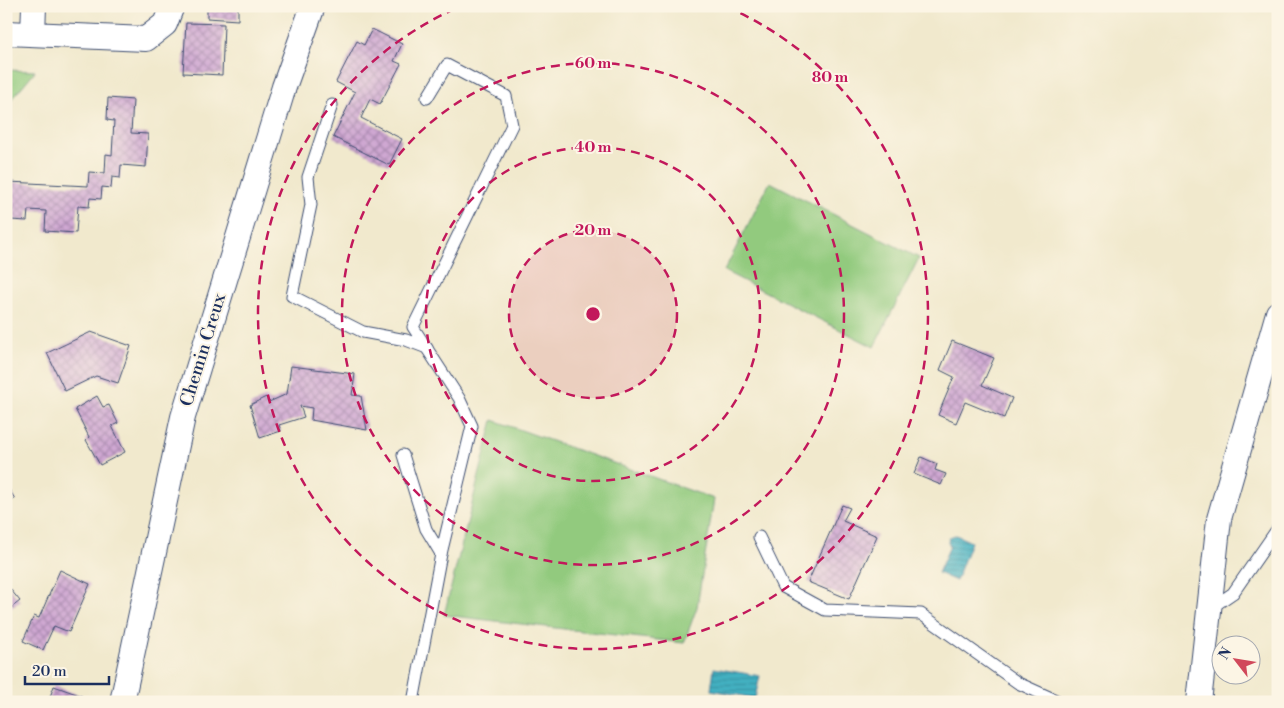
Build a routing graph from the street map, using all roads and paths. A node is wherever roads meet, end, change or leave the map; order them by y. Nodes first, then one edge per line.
1 (34, 6) edge
2 (172, 6) edge
3 (313, 6) edge
4 (6, 33) edge
5 (33, 34) junction
6 (427, 98) dead end
7 (332, 105) dead end
8 (1278, 314) edge
9 (427, 348) junction
10 (403, 455) dead end
11 (1278, 528) edge
12 (760, 538) dead end
13 (441, 554) junction
14 (1209, 609) junction
15 (122, 702) edge
16 (413, 702) edge
17 (1060, 702) edge
18 (1199, 702) edge

1 - 5 street
2 - 5 street
3 - 15 street, Chemin Creux
4 - 5 street
6 - 9 lane
7 - 9 lane
8 - 14 street
9 - 13 lane
10 - 13 lane
11 - 14 lane
12 - 17 lane
13 - 16 lane
14 - 18 street

